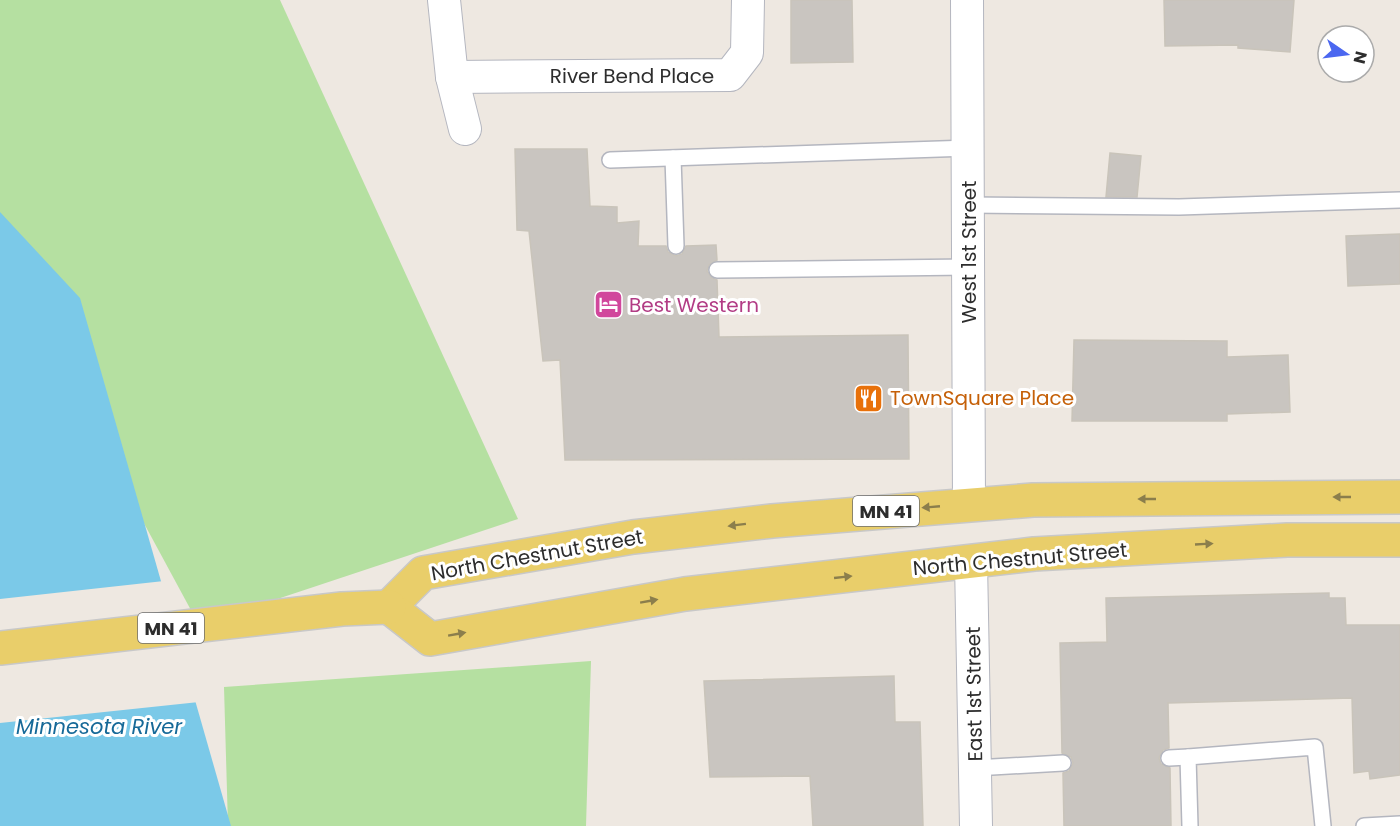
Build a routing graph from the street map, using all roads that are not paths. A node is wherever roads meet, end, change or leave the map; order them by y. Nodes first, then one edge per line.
1 (444, 0) edge
2 (748, 0) edge
3 (967, 0) edge
4 (452, 77) junction
5 (465, 129) dead end
6 (969, 148) junction
7 (673, 158) junction
8 (610, 160) dead end
9 (1400, 200) edge
10 (969, 205) junction
11 (676, 246) dead end
12 (969, 267) junction
13 (717, 270) dead end
14 (1400, 497) edge
15 (969, 504) junction
16 (1400, 540) edge
17 (971, 562) junction
18 (389, 607) junction
19 (0, 648) edge
20 (1188, 757) junction
21 (1169, 758) dead end
22 (1063, 763) dead end
23 (975, 768) junction
24 (1400, 824) edge
25 (976, 826) edge
26 (1190, 826) edge
27 (1323, 826) edge
28 (1364, 826) edge

1 - 4 street
2 - 4 street, River Bend Place
3 - 6 street, West 1st Street
4 - 5 street
6 - 7 lane
6 - 10 street, West 1st Street
7 - 8 lane
7 - 11 lane
9 - 10 lane
10 - 12 street, West 1st Street
12 - 13 lane
12 - 15 street, West 1st Street
14 -> 15 main road, North Chestnut Street / MN 41
15 -> 18 main road, North Chestnut Street / MN 41
17 -> 16 main road, North Chestnut Street
18 -> 17 main road, North Chestnut Street
17 - 23 street, East 1st Street
18 - 19 main road, MN 41
20 - 21 lane
20 - 26 lane
20 - 27 lane
22 - 23 lane
23 - 25 street, East 1st Street
24 - 28 lane

